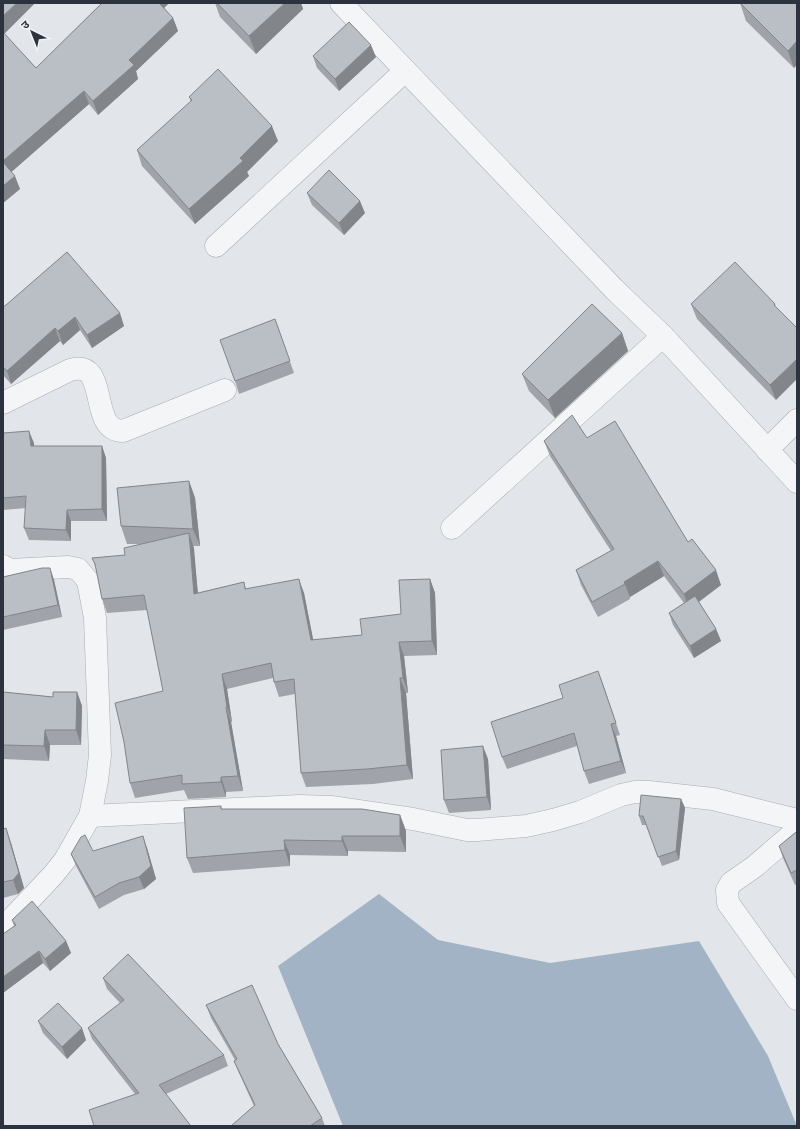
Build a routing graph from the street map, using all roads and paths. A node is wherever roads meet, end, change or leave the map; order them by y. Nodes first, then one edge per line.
1 (341, 3) edge
2 (405, 70) junction
3 (216, 246) dead end
4 (663, 336) junction
5 (225, 390) dead end
6 (3, 403) edge
7 (797, 420) edge
8 (767, 450) junction
9 (797, 482) edge
10 (452, 528) dead end
11 (3, 567) edge
12 (90, 816) junction
13 (797, 820) edge
14 (797, 830) edge
15 (3, 928) edge
16 (797, 999) edge

1 - 2 street
2 - 3 street
2 - 4 street
4 - 8 street
4 - 10 street
5 - 6 street
7 - 8 street
8 - 9 street
11 - 12 street
12 - 13 street
12 - 15 street
14 - 16 street

